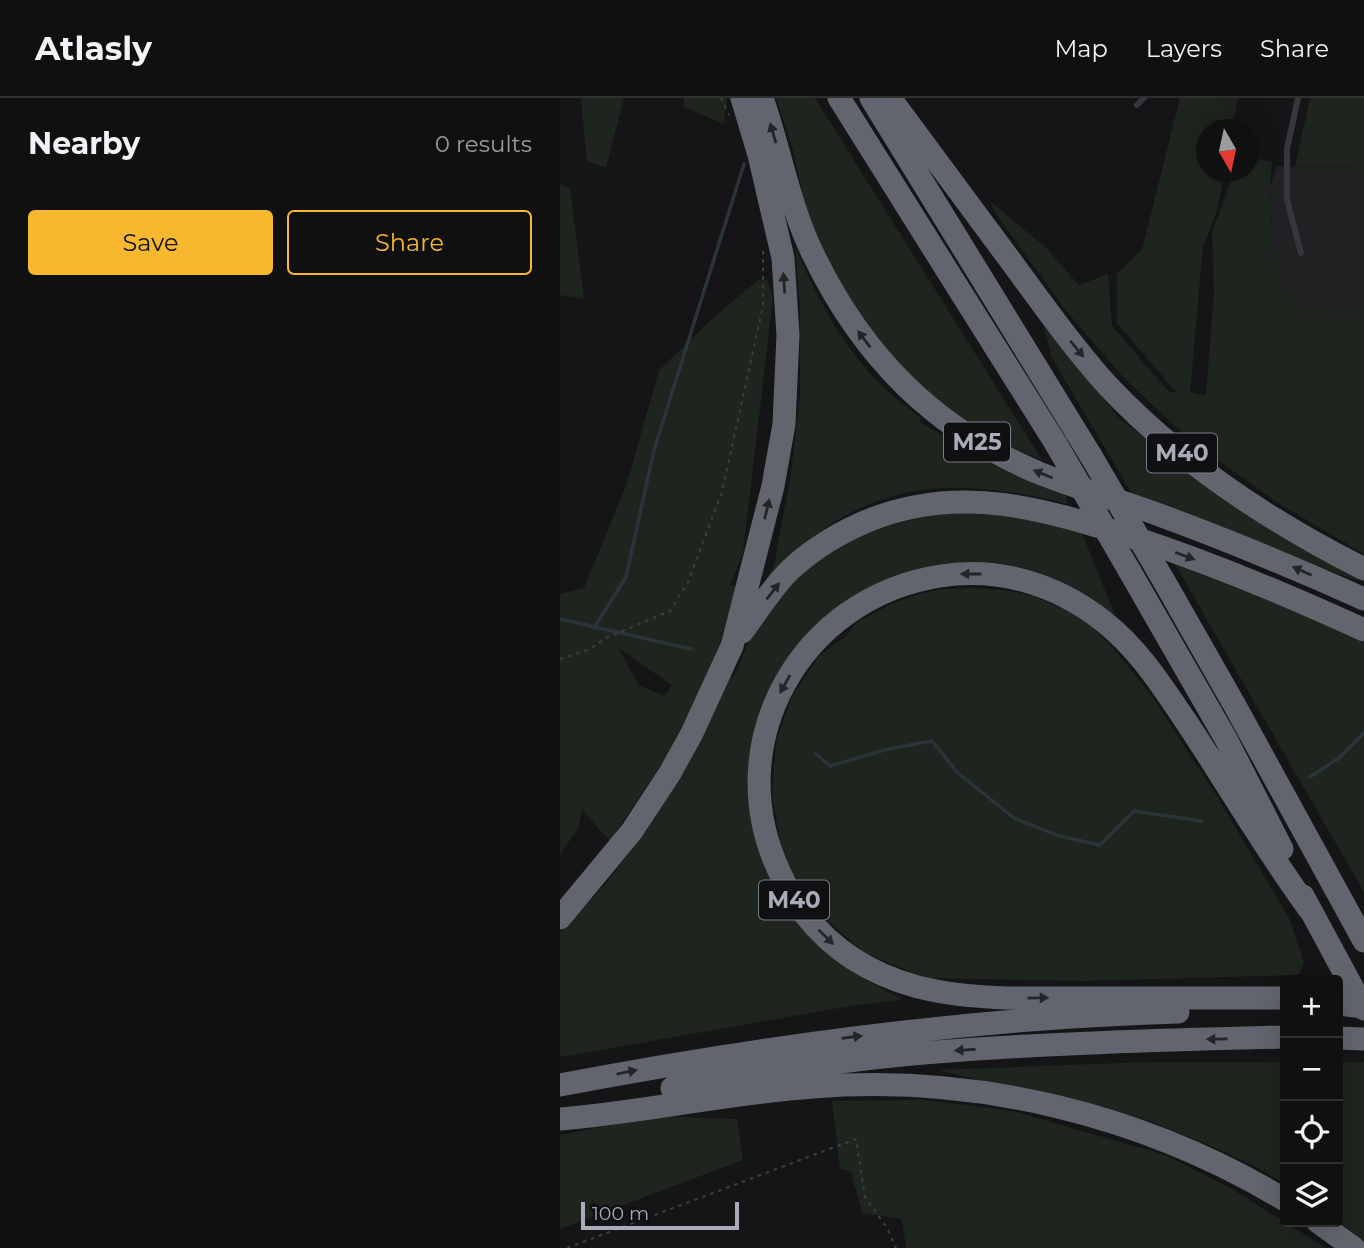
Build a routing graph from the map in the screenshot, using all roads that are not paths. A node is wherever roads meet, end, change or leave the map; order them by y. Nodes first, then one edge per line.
1 (742, 98) edge
2 (762, 98) edge
3 (839, 98) edge
4 (871, 98) edge
5 (890, 98) edge
6 (1144, 98) edge
7 (1298, 98) edge
8 (1136, 104) dead end
9 (1301, 253) dead end
10 (1364, 569) edge
11 (1364, 599) edge
12 (1364, 630) edge
13 (732, 646) junction
14 (1309, 909) junction
15 (560, 918) edge
16 (1363, 939) edge
17 (1280, 998) edge
18 (1343, 1005) edge
19 (1364, 1008) edge
20 (1343, 1009) edge
21 (1280, 1010) edge
22 (1280, 1037) edge
23 (1343, 1038) edge
24 (1364, 1039) edge
25 (560, 1085) edge
26 (560, 1108) edge
27 (560, 1119) edge
28 (1280, 1197) edge
29 (1325, 1227) edge
30 (1354, 1248) edge

13 -> 1 highway
11 -> 2 highway, M25
3 - 14 highway, M25, bridge
4 - 16 highway, bridge
5 -> 10 highway, M40
6 - 8 lane
7 - 9 lane
13 -> 12 highway
13 - 15 highway
14 -> 17 highway, M40
14 - 19 highway, M25
18 - 19 highway, bridge
19 - 20 highway, bridge
25 -> 21 highway
22 -> 26 highway
23 - 24 highway
27 - 28 highway
29 - 30 highway

